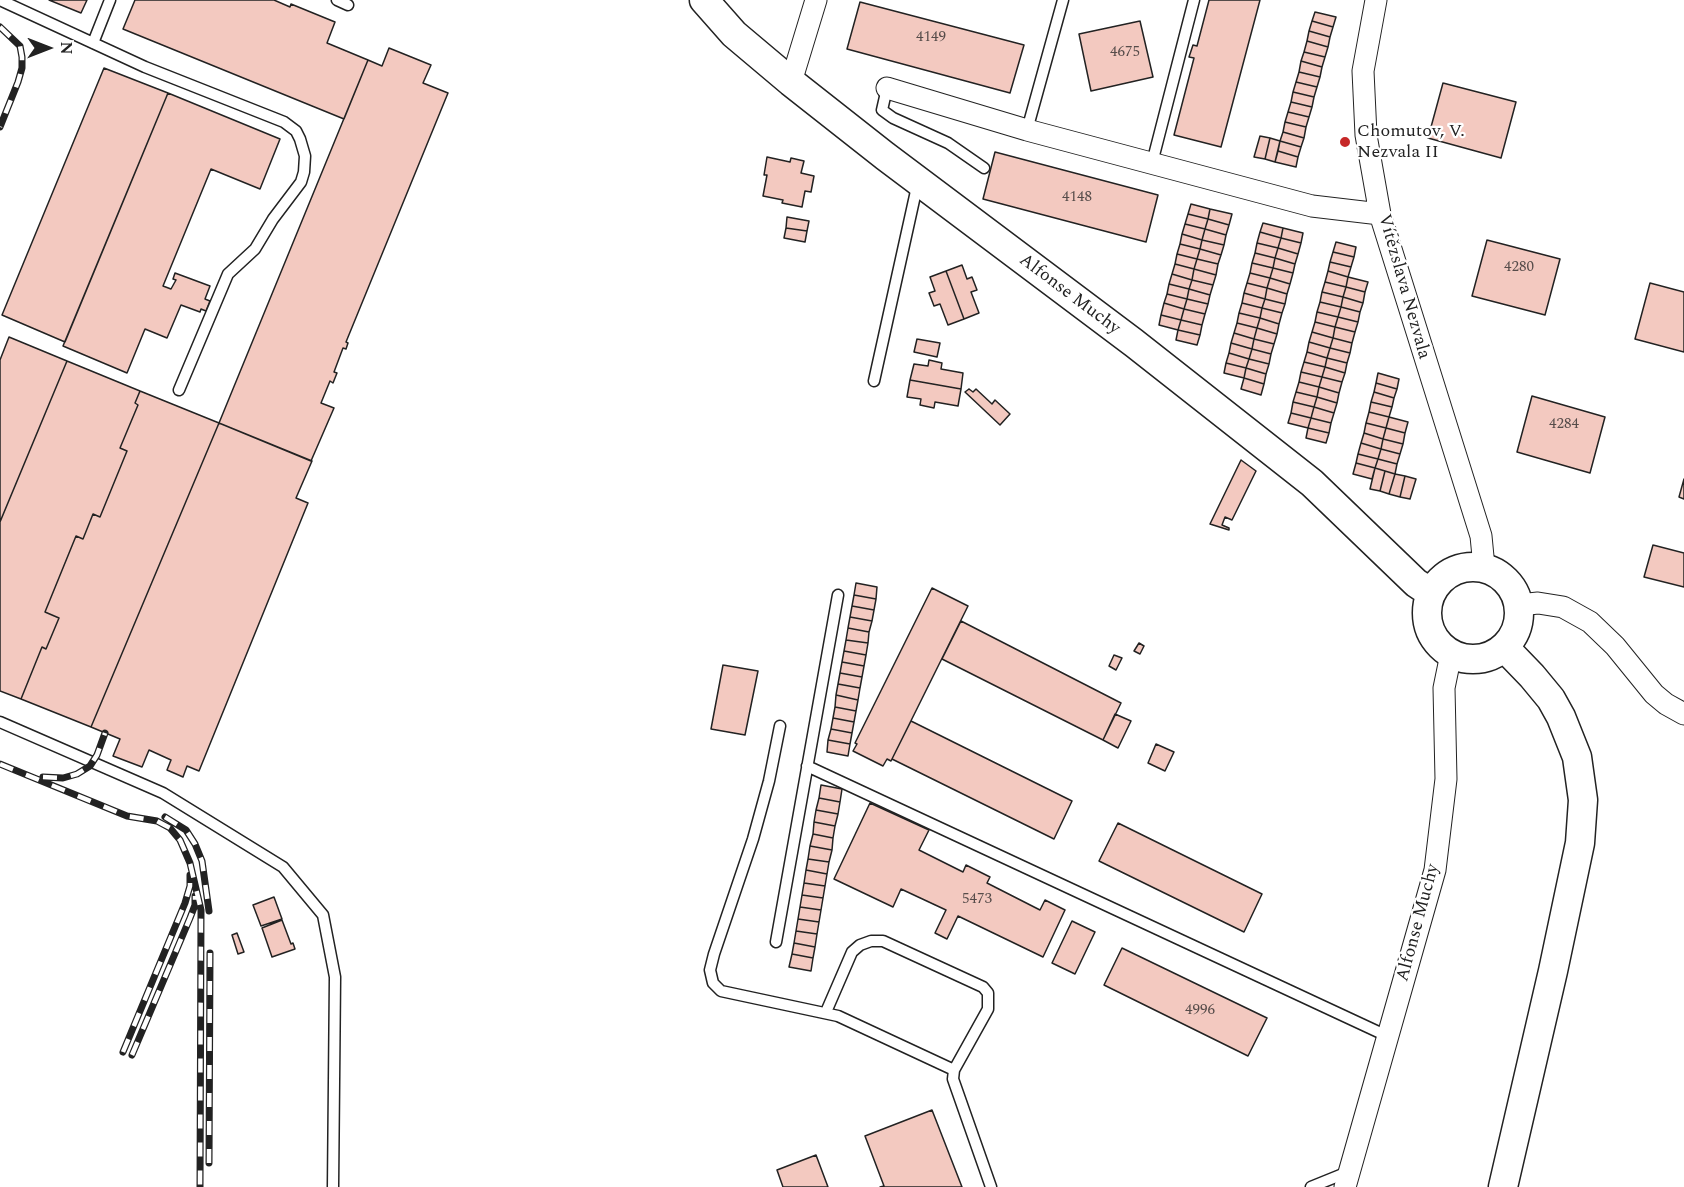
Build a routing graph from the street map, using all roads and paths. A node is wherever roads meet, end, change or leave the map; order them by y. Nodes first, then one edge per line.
1 (0, 0) edge
2 (110, 0) edge
3 (705, 0) edge
4 (816, 0) edge
5 (1063, 0) edge
6 (1194, 0) edge
7 (1376, 0) edge
8 (93, 43) junction
9 (791, 82) junction
10 (887, 88) joint
11 (1027, 130) junction
12 (1152, 163) junction
13 (984, 168) dead end
14 (918, 181) junction
15 (1380, 214) junction
16 (874, 381) dead end
17 (179, 390) dead end
18 (1484, 567) junction
19 (1431, 593) junction
20 (838, 595) dead end
21 (1519, 605) junction
22 (1504, 647) junction
23 (1451, 654) junction
24 (1684, 714) edge
25 (0, 722) edge
26 (780, 726) dead end
27 (807, 766) junction
28 (776, 942) dead end
29 (826, 1012) junction
30 (1387, 1036) junction
31 (954, 1070) junction
32 (1347, 1180) edge
33 (333, 1187) edge
34 (991, 1187) edge
35 (1311, 1187) edge
36 (1503, 1187) edge

1 - 8 lane
2 - 8 lane
3 - 9 main road, Alfonse Muchy
4 - 9 street
5 - 11 lane
6 - 12 lane
7 - 15 street, Vítězslava Nezvala
8 - 17 lane
9 - 14 main road, Alfonse Muchy
10 - 11 street
10 - 13 lane
11 - 12 street
12 - 15 street
14 - 16 lane
14 - 19 main road, Alfonse Muchy
15 - 18 street, Vítězslava Nezvala
18 - 19 main road
18 - 21 main road
19 - 23 main road
20 - 27 lane
21 - 22 main road
21 - 24 street
22 - 23 main road
22 - 36 main road
23 - 30 street, Alfonse Muchy
25 - 33 lane
26 - 29 lane
27 - 28 lane
27 - 30 lane
29 - 31 lane
29 - 31 lane
30 - 32 street, Alfonse Muchy
31 - 34 lane
32 - 35 lane

